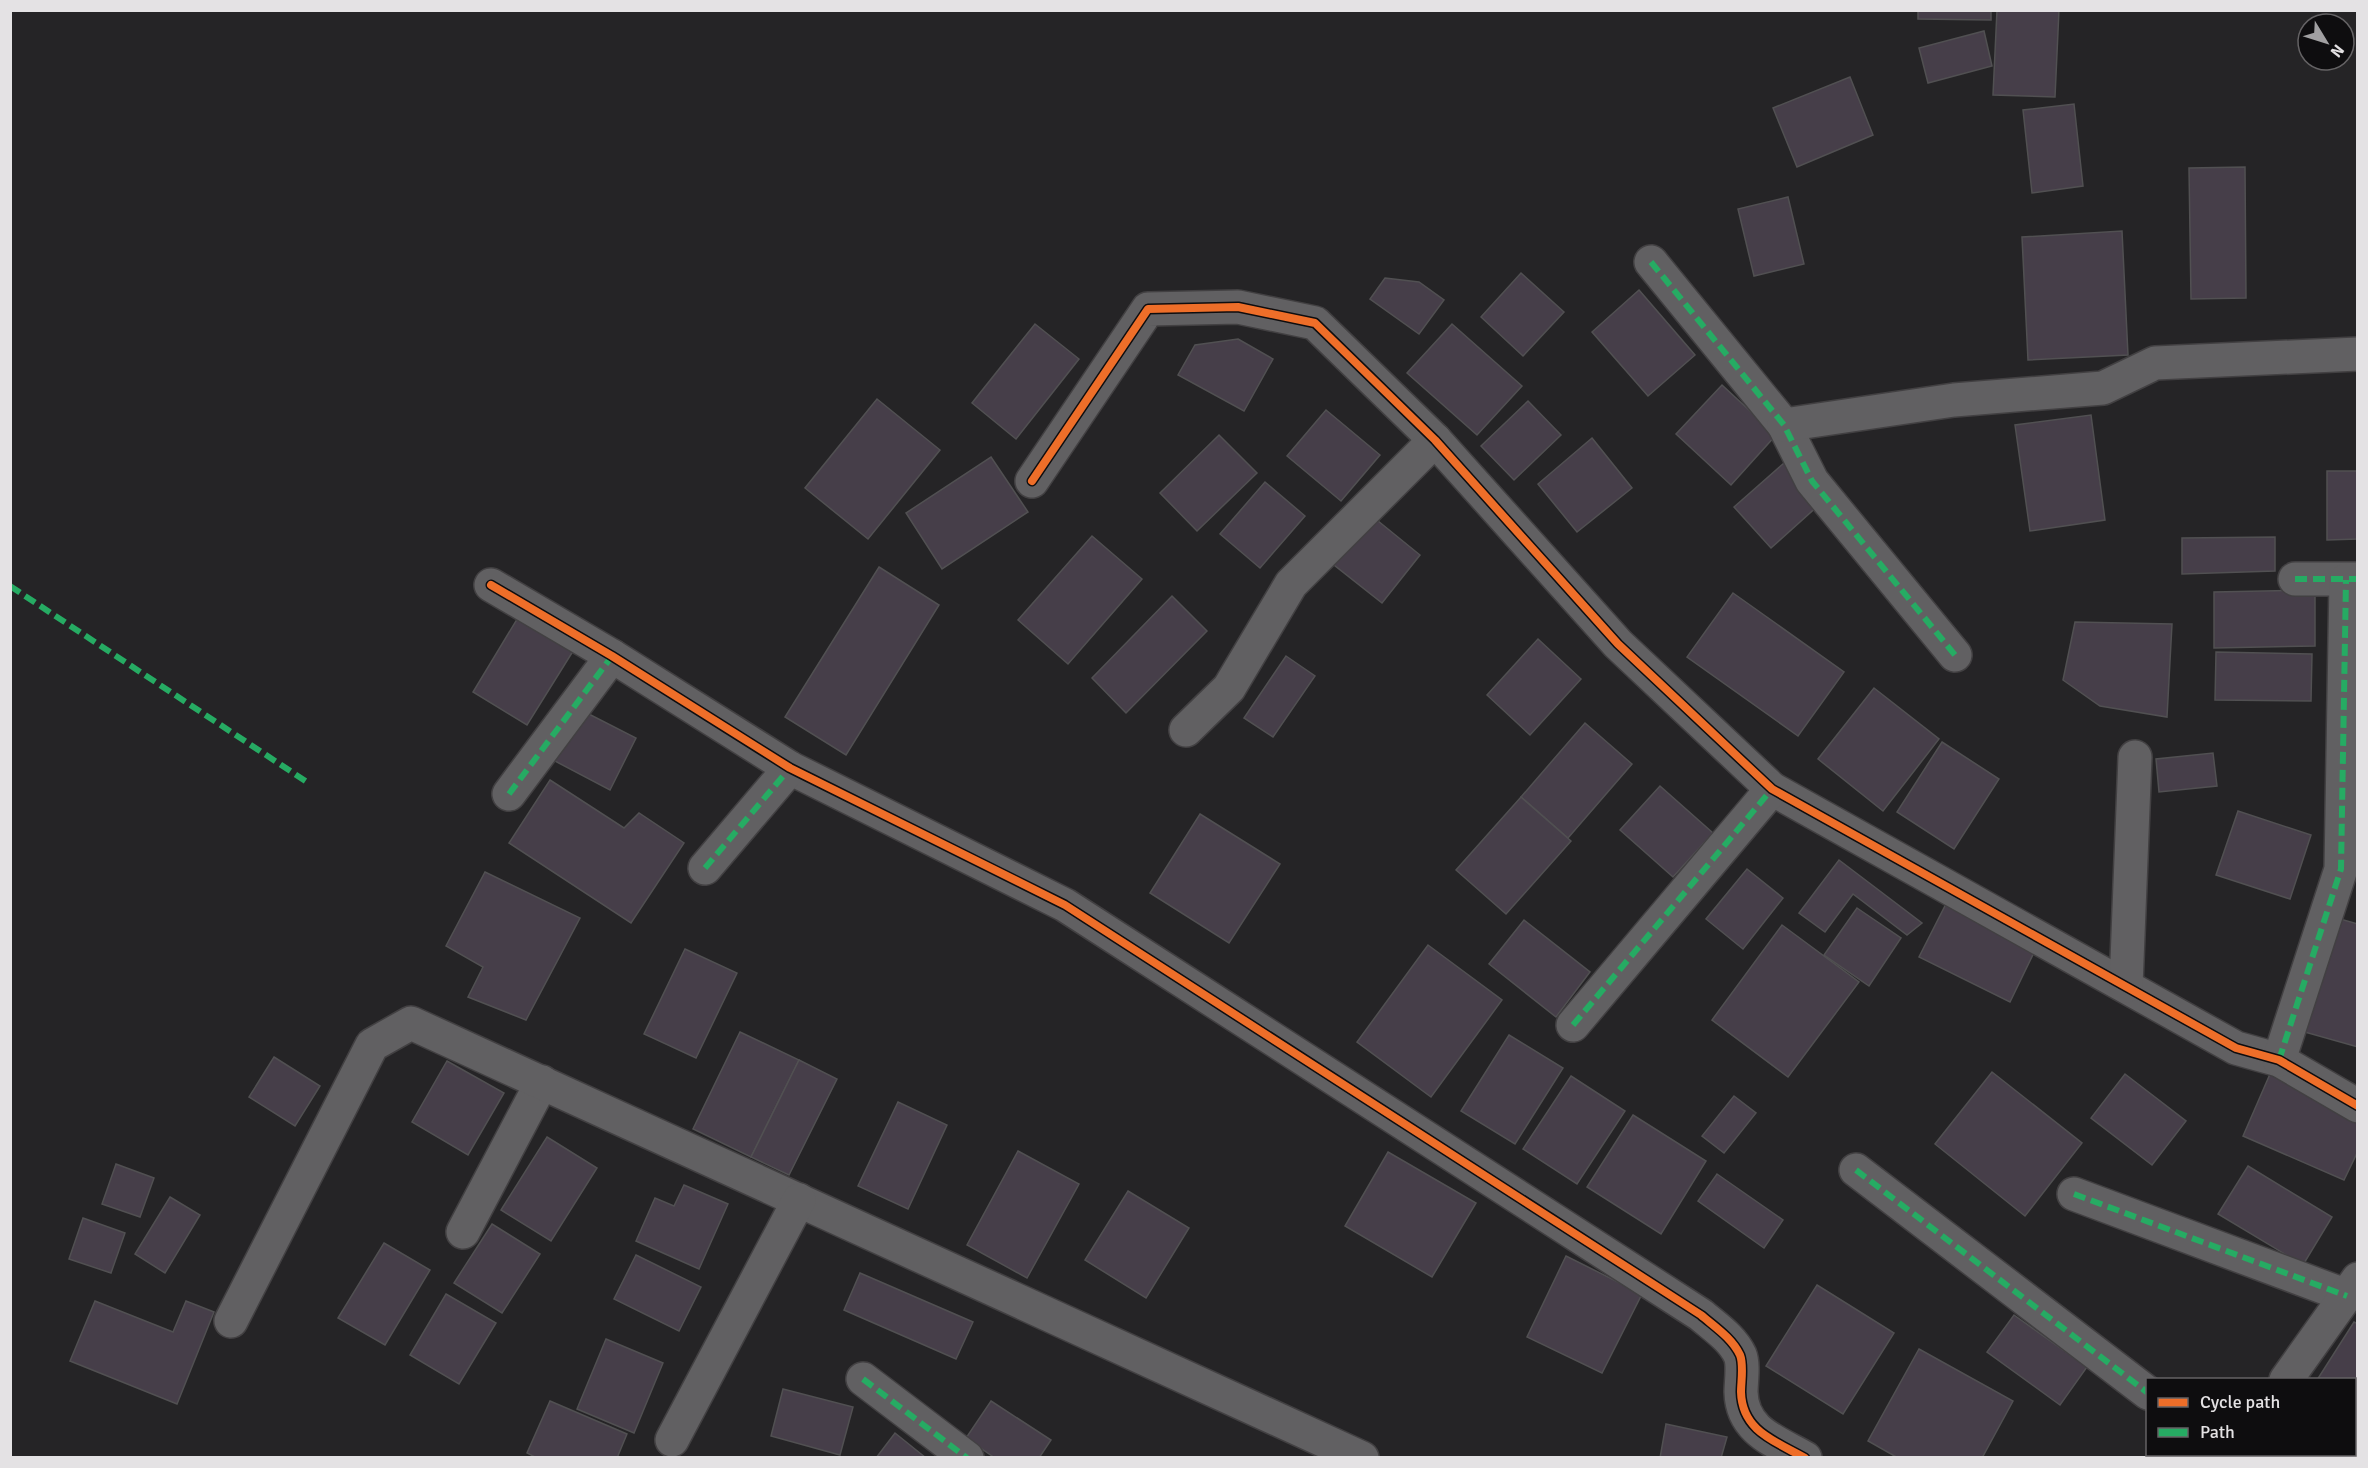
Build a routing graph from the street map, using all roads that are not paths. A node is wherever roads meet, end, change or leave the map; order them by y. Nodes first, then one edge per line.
1 (1651, 262) dead end
2 (2358, 354) edge
3 (1784, 425) junction
4 (1435, 440) junction
5 (1032, 481) dead end
6 (2295, 579) dead end
7 (2352, 579) edge
8 (491, 585) dead end
9 (1955, 655) dead end
10 (612, 656) junction
11 (1186, 730) dead end
12 (2135, 757) dead end
13 (790, 768) junction
14 (1772, 789) junction
15 (509, 794) dead end
16 (705, 868) dead end
17 (2126, 986) junction
18 (1573, 1025) dead end
19 (2279, 1059) junction
20 (542, 1082) junction
21 (2358, 1106) edge
22 (1856, 1170) dead end
23 (2074, 1194) dead end
24 (799, 1200) junction
25 (463, 1232) dead end
26 (2352, 1287) edge
27 (231, 1321) dead end
28 (2287, 1378) edge
29 (862, 1379) dead end
30 (2146, 1391) edge
31 (672, 1440) dead end
32 (967, 1458) edge
33 (1362, 1458) edge
34 (1805, 1458) edge

1 - 3 street
2 - 3 street
3 - 9 street
4 - 5 street
4 - 11 street
4 - 14 street
6 - 7 street
7 - 19 street
8 - 10 street
10 - 13 street
10 - 15 street
12 - 17 street
13 - 16 street
13 - 34 street
14 - 17 street
14 - 18 street
17 - 19 street
19 - 21 street
20 - 24 street
20 - 25 street
20 - 27 street
22 - 30 street
23 - 26 street
24 - 31 street
24 - 33 street
26 - 28 street
29 - 32 street

